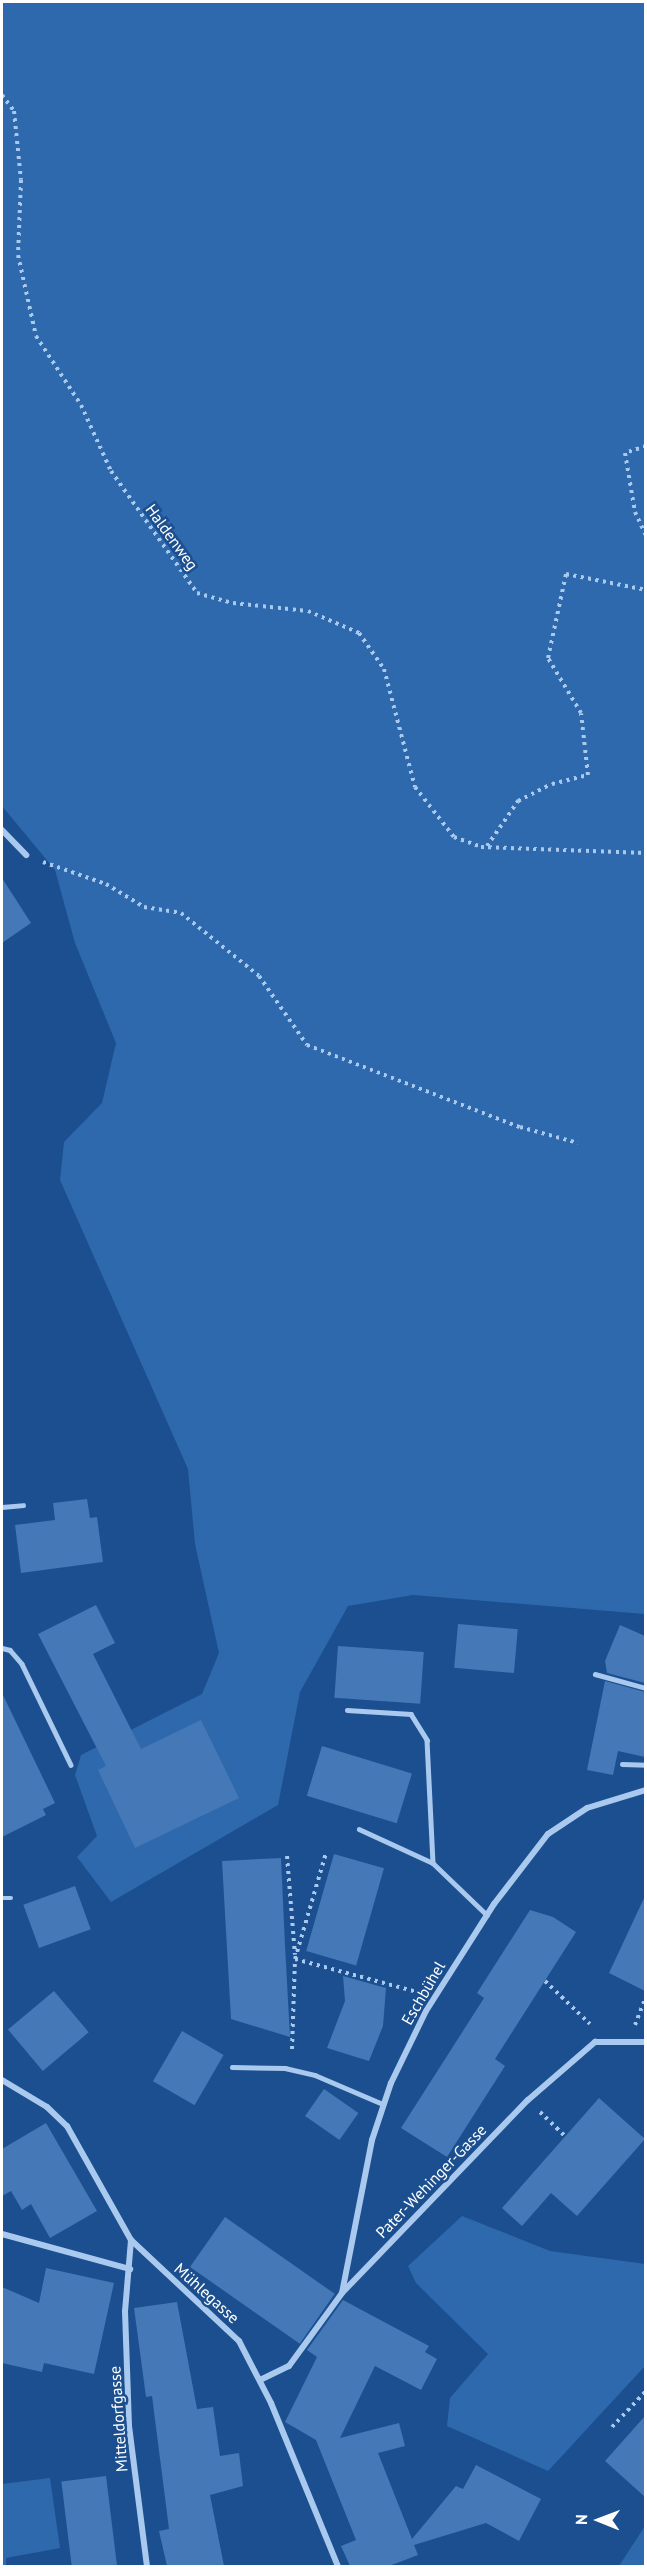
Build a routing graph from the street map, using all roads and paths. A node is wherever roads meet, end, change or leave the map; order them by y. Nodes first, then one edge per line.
1 (2, 95) edge
2 (645, 446) edge
3 (645, 537) edge
4 (645, 590) edge
5 (2, 830) edge
6 (486, 847) junction
7 (645, 853) edge
8 (26, 855) joint
9 (578, 1143) dead end
10 (23, 1505) dead end
11 (2, 1507) edge
12 (2, 1648) edge
13 (595, 1674) dead end
14 (645, 1688) edge
15 (346, 1710) dead end
16 (622, 1764) dead end
17 (71, 1765) dead end
18 (645, 1765) edge
19 (645, 1790) edge
20 (360, 1829) dead end
21 (326, 1853) dead end
22 (287, 1856) dead end
23 (433, 1863) junction
24 (2, 1898) edge
25 (12, 1898) dead end
26 (487, 1916) junction
27 (295, 1959) junction
28 (545, 1982) dead end
29 (435, 1996) junction
30 (645, 1997) edge
31 (630, 2039) junction
32 (595, 2042) junction
33 (645, 2042) edge
34 (292, 2049) dead end
35 (232, 2067) dead end
36 (2, 2080) edge
37 (528, 2100) junction
38 (383, 2104) junction
39 (565, 2136) dead end
40 (2, 2234) edge
41 (131, 2240) junction
42 (130, 2269) junction
43 (342, 2293) junction
44 (260, 2380) junction
45 (645, 2391) edge
46 (612, 2427) dead end
47 (147, 2566) edge
48 (338, 2566) edge

1 - 6 path, Haldenweg
2 - 3 path
4 - 6 path
5 - 8 street
6 - 7 path, Haldenweg
8 - 9 path
10 - 11 lane
12 - 17 lane
13 - 14 lane
15 - 23 lane
16 - 18 lane
19 - 26 street, Eschbühel
20 - 23 lane
21 - 27 path
22 - 27 path
23 - 26 lane
24 - 25 lane
26 - 29 street, Eschbühel
27 - 29 path
27 - 34 path
28 - 32 path
29 - 38 street, Eschbühel
30 - 31 path
31 - 32 street
31 - 33 street
32 - 37 street, Pater-Wehinger-Gasse
35 - 38 lane
36 - 41 street, Mühlegasse
37 - 39 path
37 - 43 street, Pater-Wehinger-Gasse
38 - 43 street, Eschbühel
40 - 42 street
41 - 42 street, Mitteldorfgasse
41 - 44 street, Mühlegasse
42 - 47 street, Mitteldorfgasse
43 - 44 street, Pater-Wehinger-Gasse
44 - 48 street, Mühlegasse
45 - 46 path

